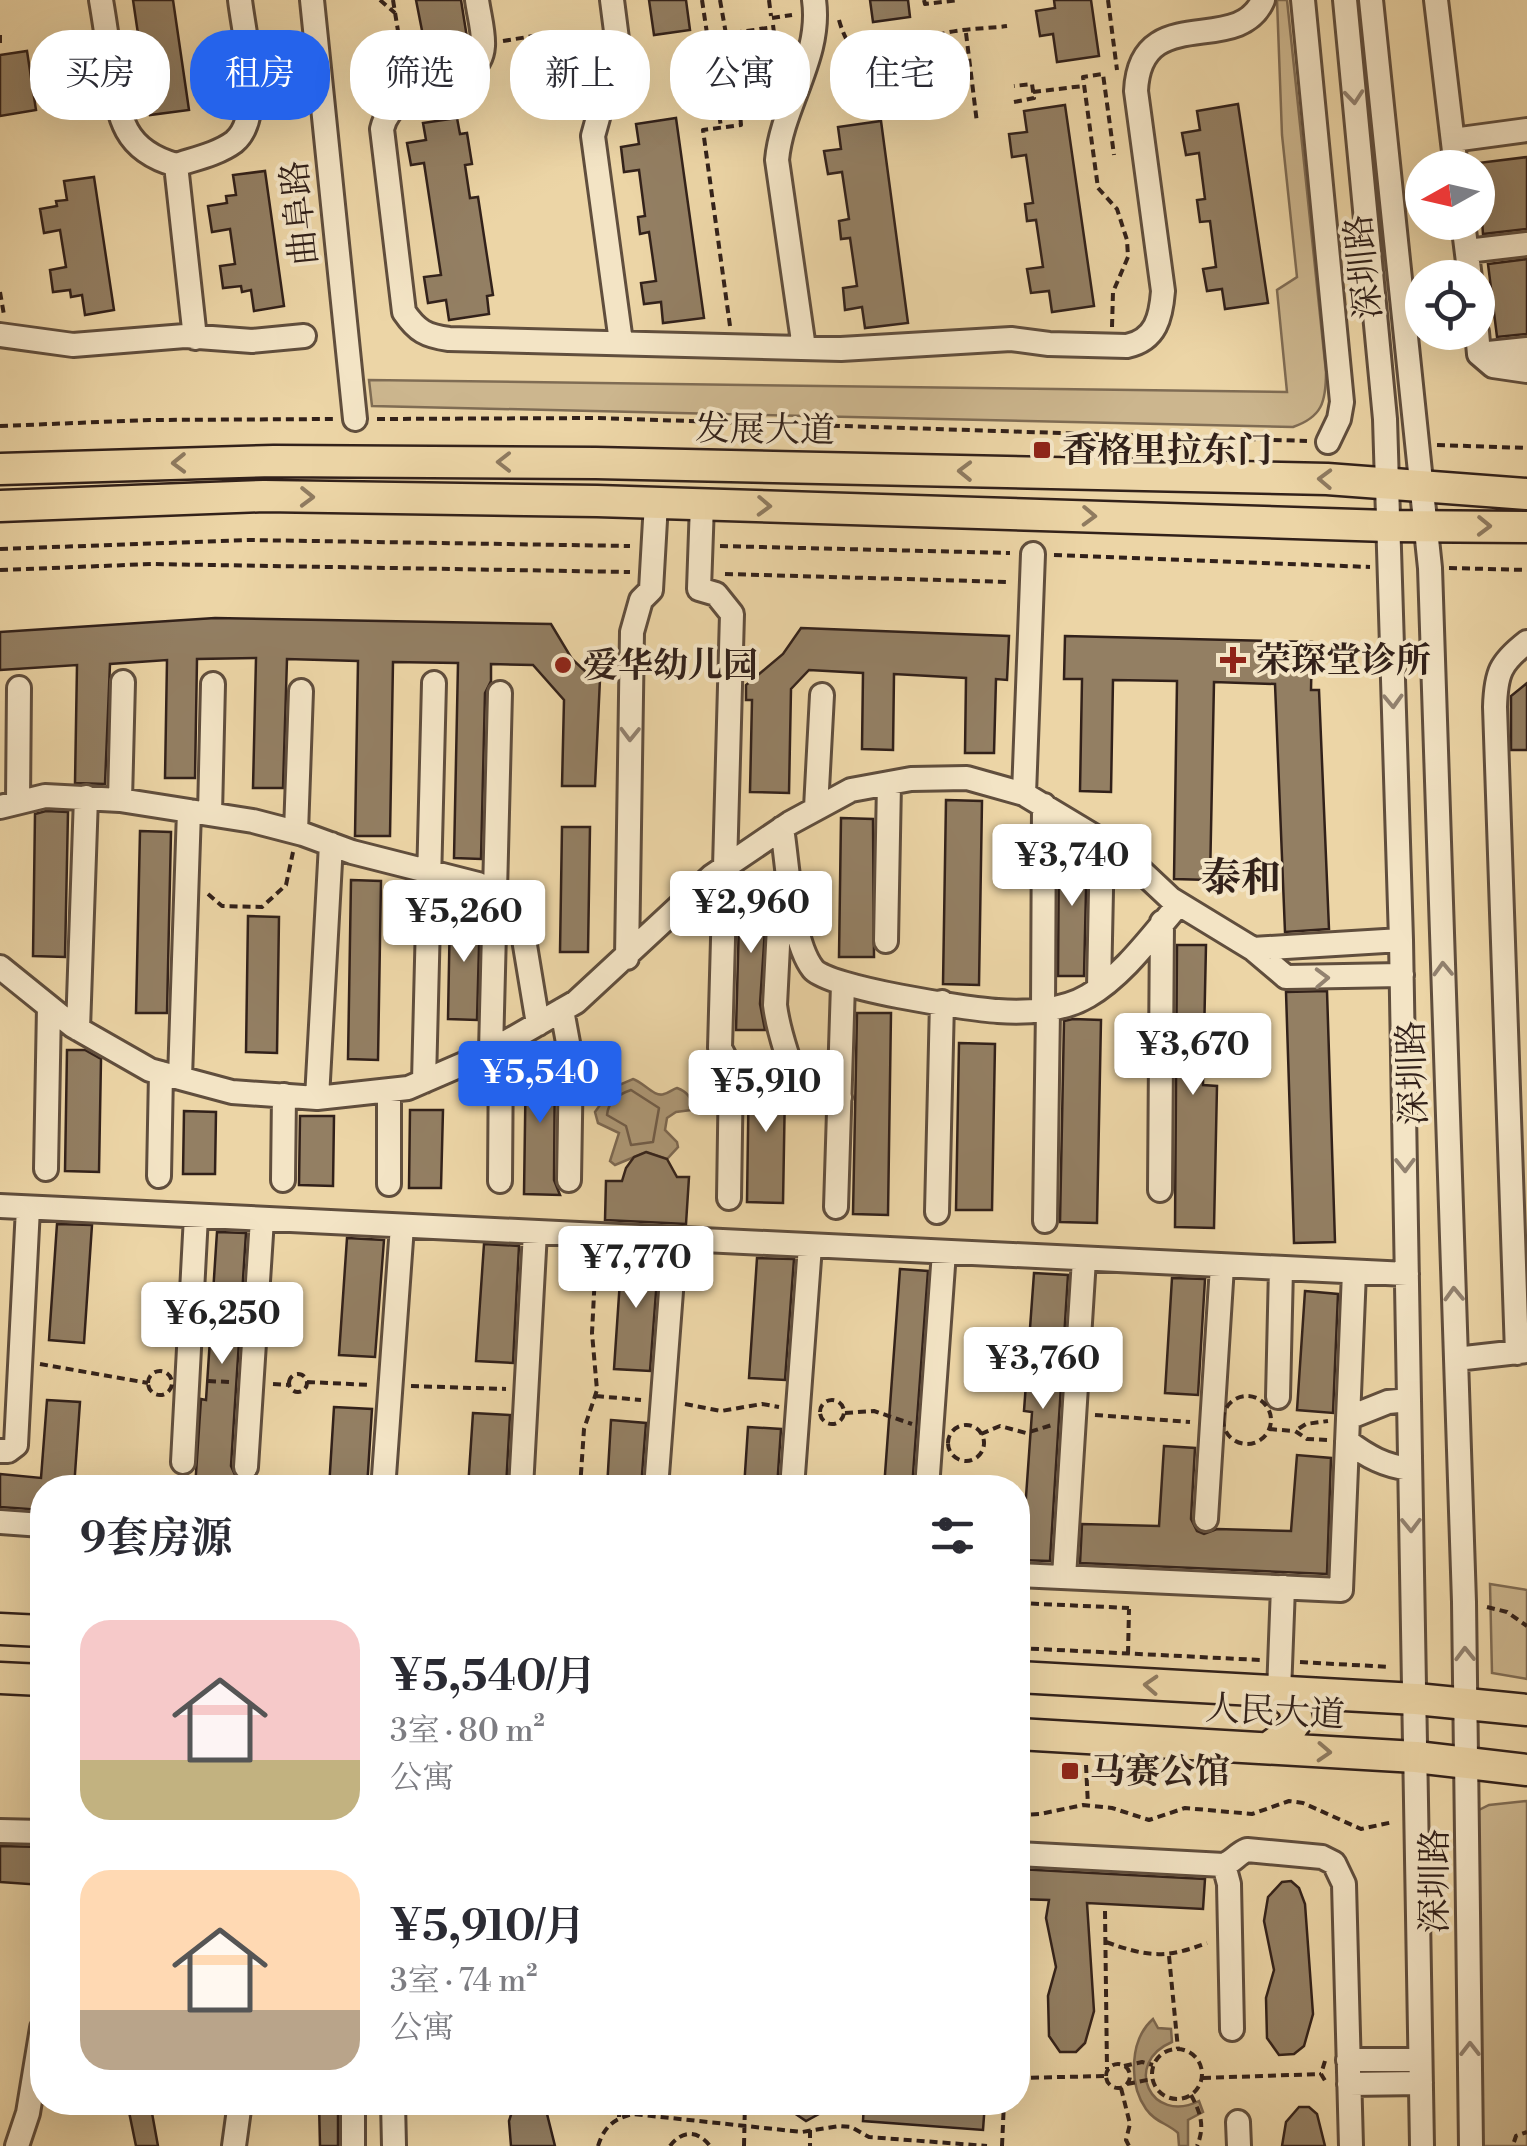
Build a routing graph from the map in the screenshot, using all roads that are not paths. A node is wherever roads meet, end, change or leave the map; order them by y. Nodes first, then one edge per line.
1 (101, 0) edge
2 (240, 0) edge
3 (312, 0) edge
4 (477, 0) edge
5 (612, 0) edge
6 (814, 0) edge
7 (1263, 0) edge
8 (1303, 0) edge
9 (1345, 0) edge
10 (1372, 0) edge
11 (1436, 0) edge
12 (1527, 130) edge
13 (1453, 140) junction
14 (1454, 150) edge
15 (176, 166) junction
16 (1465, 240) edge
17 (1527, 244) edge
18 (1466, 251) junction
19 (1467, 260) edge
20 (0, 336) edge
21 (304, 336) dead end
22 (195, 338) junction
23 (621, 342) junction
24 (1495, 345) edge
25 (804, 348) junction
26 (1527, 349) edge
27 (1483, 350) edge
28 (1527, 371) edge
29 (355, 419) road end
30 (1328, 442) road end
31 (0, 468) edge
32 (1386, 482) junction
33 (1422, 487) junction
34 (1527, 494) edge
35 (656, 502) junction
36 (702, 504) junction
37 (0, 506) edge
38 (1426, 525) junction
39 (1388, 526) junction
40 (1527, 527) edge
41 (1033, 554) road end
42 (1527, 642) edge
43 (122, 682) dead end
44 (434, 682) dead end
45 (213, 684) dead end
46 (19, 688) dead end
47 (301, 691) dead end
48 (500, 693) dead end
49 (822, 695) dead end
50 (889, 783) junction
51 (86, 797) junction
52 (1034, 799) junction
53 (120, 800) junction
54 (9, 805) edge
55 (816, 808) junction
56 (199, 813) junction
57 (782, 828) junction
58 (296, 832) junction
59 (1102, 841) junction
60 (331, 844) junction
61 (722, 869) junction
62 (431, 872) junction
63 (790, 884) junction
64 (495, 892) junction
65 (1179, 904) junction
66 (1162, 922) junction
67 (1401, 940) junction
68 (886, 941) dead end
69 (1253, 949) junction
70 (626, 958) junction
71 (0, 967) edge
72 (1402, 975) junction
73 (843, 984) junction
74 (1100, 988) junction
75 (942, 1002) junction
76 (48, 1007) junction
77 (562, 1010) junction
78 (1045, 1010) junction
79 (538, 1024) junction
80 (78, 1029) junction
81 (496, 1048) junction
82 (170, 1076) junction
83 (424, 1081) junction
84 (388, 1090) junction
85 (284, 1095) junction
86 (840, 1097) junction
87 (317, 1098) junction
88 (46, 1169) dead end
89 (159, 1176) dead end
90 (283, 1180) dead end
91 (569, 1180) dead end
92 (500, 1181) dead end
93 (390, 1184) dead end
94 (1160, 1190) dead end
95 (729, 1198) dead end
96 (0, 1206) edge
97 (28, 1208) junction
98 (836, 1208) dead end
99 (937, 1212) dead end
100 (196, 1216) junction
101 (262, 1219) junction
102 (1045, 1220) dead end
103 (402, 1226) junction
104 (535, 1232) junction
105 (675, 1239) junction
106 (810, 1246) junction
107 (944, 1252) junction
108 (1084, 1259) junction
109 (1222, 1266) junction
110 (1281, 1268) junction
111 (1354, 1272) junction
112 (1407, 1274) junction
113 (1522, 1352) edge
114 (1456, 1359) junction
115 (1278, 1397) dead end
116 (1409, 1400) junction
117 (1348, 1430) junction
118 (0, 1451) edge
119 (183, 1462) dead end
120 (246, 1467) dead end
121 (1410, 1470) junction
122 (384, 1475) edge
123 (521, 1475) edge
124 (657, 1475) edge
125 (793, 1475) edge
126 (928, 1475) edge
127 (1206, 1519) dead end
128 (0, 1522) edge
129 (30, 1524) edge
130 (1030, 1576) edge
131 (1064, 1577) junction
132 (1283, 1588) junction
133 (0, 1629) edge
134 (30, 1630) edge
135 (1280, 1676) junction
136 (1030, 1677) edge
137 (0, 1678) edge
138 (30, 1679) edge
139 (1415, 1684) junction
140 (1465, 1702) junction
141 (1527, 1710) edge
142 (1030, 1735) edge
143 (1268, 1748) junction
144 (1416, 1757) junction
145 (1468, 1763) junction
146 (1527, 1770) edge
147 (0, 1831) edge
148 (30, 1832) edge
149 (1030, 1855) edge
150 (1224, 1865) junction
151 (1232, 2030) dead end
152 (1349, 2072) junction
153 (1420, 2072) junction
154 (30, 2101) edge
155 (239, 2115) edge
156 (353, 2115) edge
157 (394, 2115) edge
158 (236, 2145) edge
159 (17, 2146) edge
160 (353, 2146) edge
161 (394, 2146) edge
162 (1351, 2146) edge
163 (1422, 2146) edge
164 (1471, 2146) edge

1 - 15 street
2 - 15 street
3 - 29 street, 曲阜路
4 - 23 street
5 - 23 street
6 - 25 street
7 - 25 street
8 - 30 street
9 -> 32 street, 深圳路
10 - 33 street, 深圳路
11 - 13 street
12 - 13 street
13 - 14 street
15 - 22 street
16 - 18 street
17 - 18 street
18 - 19 street
20 - 22 street
21 - 22 street
23 - 25 street
24 - 26 street
27 - 28 street
32 -> 31 main road, 发展大道
32 - 33 main road, 发展大道
32 - 39 street, 深圳路
33 - 34 main road, 发展大道
33 - 38 street, 深圳路
35 - 36 main road
37 -> 35 main road
35 -> 70 street
36 -> 39 main road
36 - 61 street
38 - 39 main road
38 -> 40 main road
114 -> 38 street, 深圳路
39 -> 67 street, 深圳路
41 - 52 street
42 - 113 street
43 - 53 street
44 - 62 street
45 - 56 street
46 - 54 street
47 - 58 street
48 - 64 street
49 - 55 street
50 - 52 street
50 - 55 street
50 - 68 street
51 - 53 street
51 - 54 street
51 - 80 street
52 - 59 street
52 - 78 street
53 - 56 street
55 - 57 street
56 - 58 street
56 - 82 street
57 - 61 street
57 - 63 street
58 - 60 street
59 - 65 street
59 - 74 street
60 - 62 street
60 - 87 street
61 - 70 street
61 - 95 street
62 - 64 street
62 - 83 street
63 - 73 street
63 - 86 street
64 - 79 street
64 - 81 street
65 - 66 street
65 - 69 street
66 - 74 street
66 - 94 street
67 - 69 street
67 - 72 street, 深圳路
69 -> 72 street
70 - 77 street
71 - 76 street
72 -> 112 street, 深圳路
73 - 75 street
73 - 86 street
74 - 78 street
75 - 78 street
75 - 99 street
76 - 80 street
76 - 88 street
77 - 79 street
77 - 91 street
78 - 102 street
79 - 81 street
80 - 82 street
81 - 83 street
81 - 92 street
82 - 85 street
82 - 89 street
83 - 84 street
84 - 87 street
84 - 93 street
85 - 87 street
85 - 90 street
86 - 98 street
96 - 97 street
97 - 100 street
97 - 118 street
100 - 101 street
100 - 119 street
101 - 103 street
101 - 120 street
103 - 104 street
103 - 122 street
104 - 105 street
104 - 123 street
105 - 106 street
105 - 124 street
106 - 107 street
106 - 125 street
107 - 108 street
107 - 126 street
108 - 109 street
108 - 131 street
109 - 110 street
109 - 127 street
110 - 111 street
110 - 115 street
111 - 112 street
111 - 117 street
112 - 116 street, 深圳路
113 - 114 street
140 -> 114 street, 深圳路
116 - 117 street
116 - 121 street, 深圳路
117 - 121 street
117 - 132 street
121 -> 139 street, 深圳路
128 - 129 street
130 - 131 street
131 - 132 street
132 - 135 street
133 - 134 main road
135 -> 136 main road, 人民大道
135 - 139 main road, 人民大道
135 - 143 main road
137 - 138 main road
139 - 140 main road, 人民大道
139 - 144 street, 深圳路
140 - 141 main road, 人民大道
140 - 145 street, 深圳路
142 - 143 main road, 人民大道
143 -> 144 main road, 人民大道
144 - 145 main road, 人民大道
144 - 153 street, 深圳路
145 - 146 main road, 人民大道
164 -> 145 street, 深圳路
147 - 148 street
149 - 150 street
150 - 151 street
150 - 152 street
152 - 153 street
152 - 162 street
153 - 163 street, 深圳路
154 - 159 street
155 - 158 street
156 - 160 street
157 - 161 street

